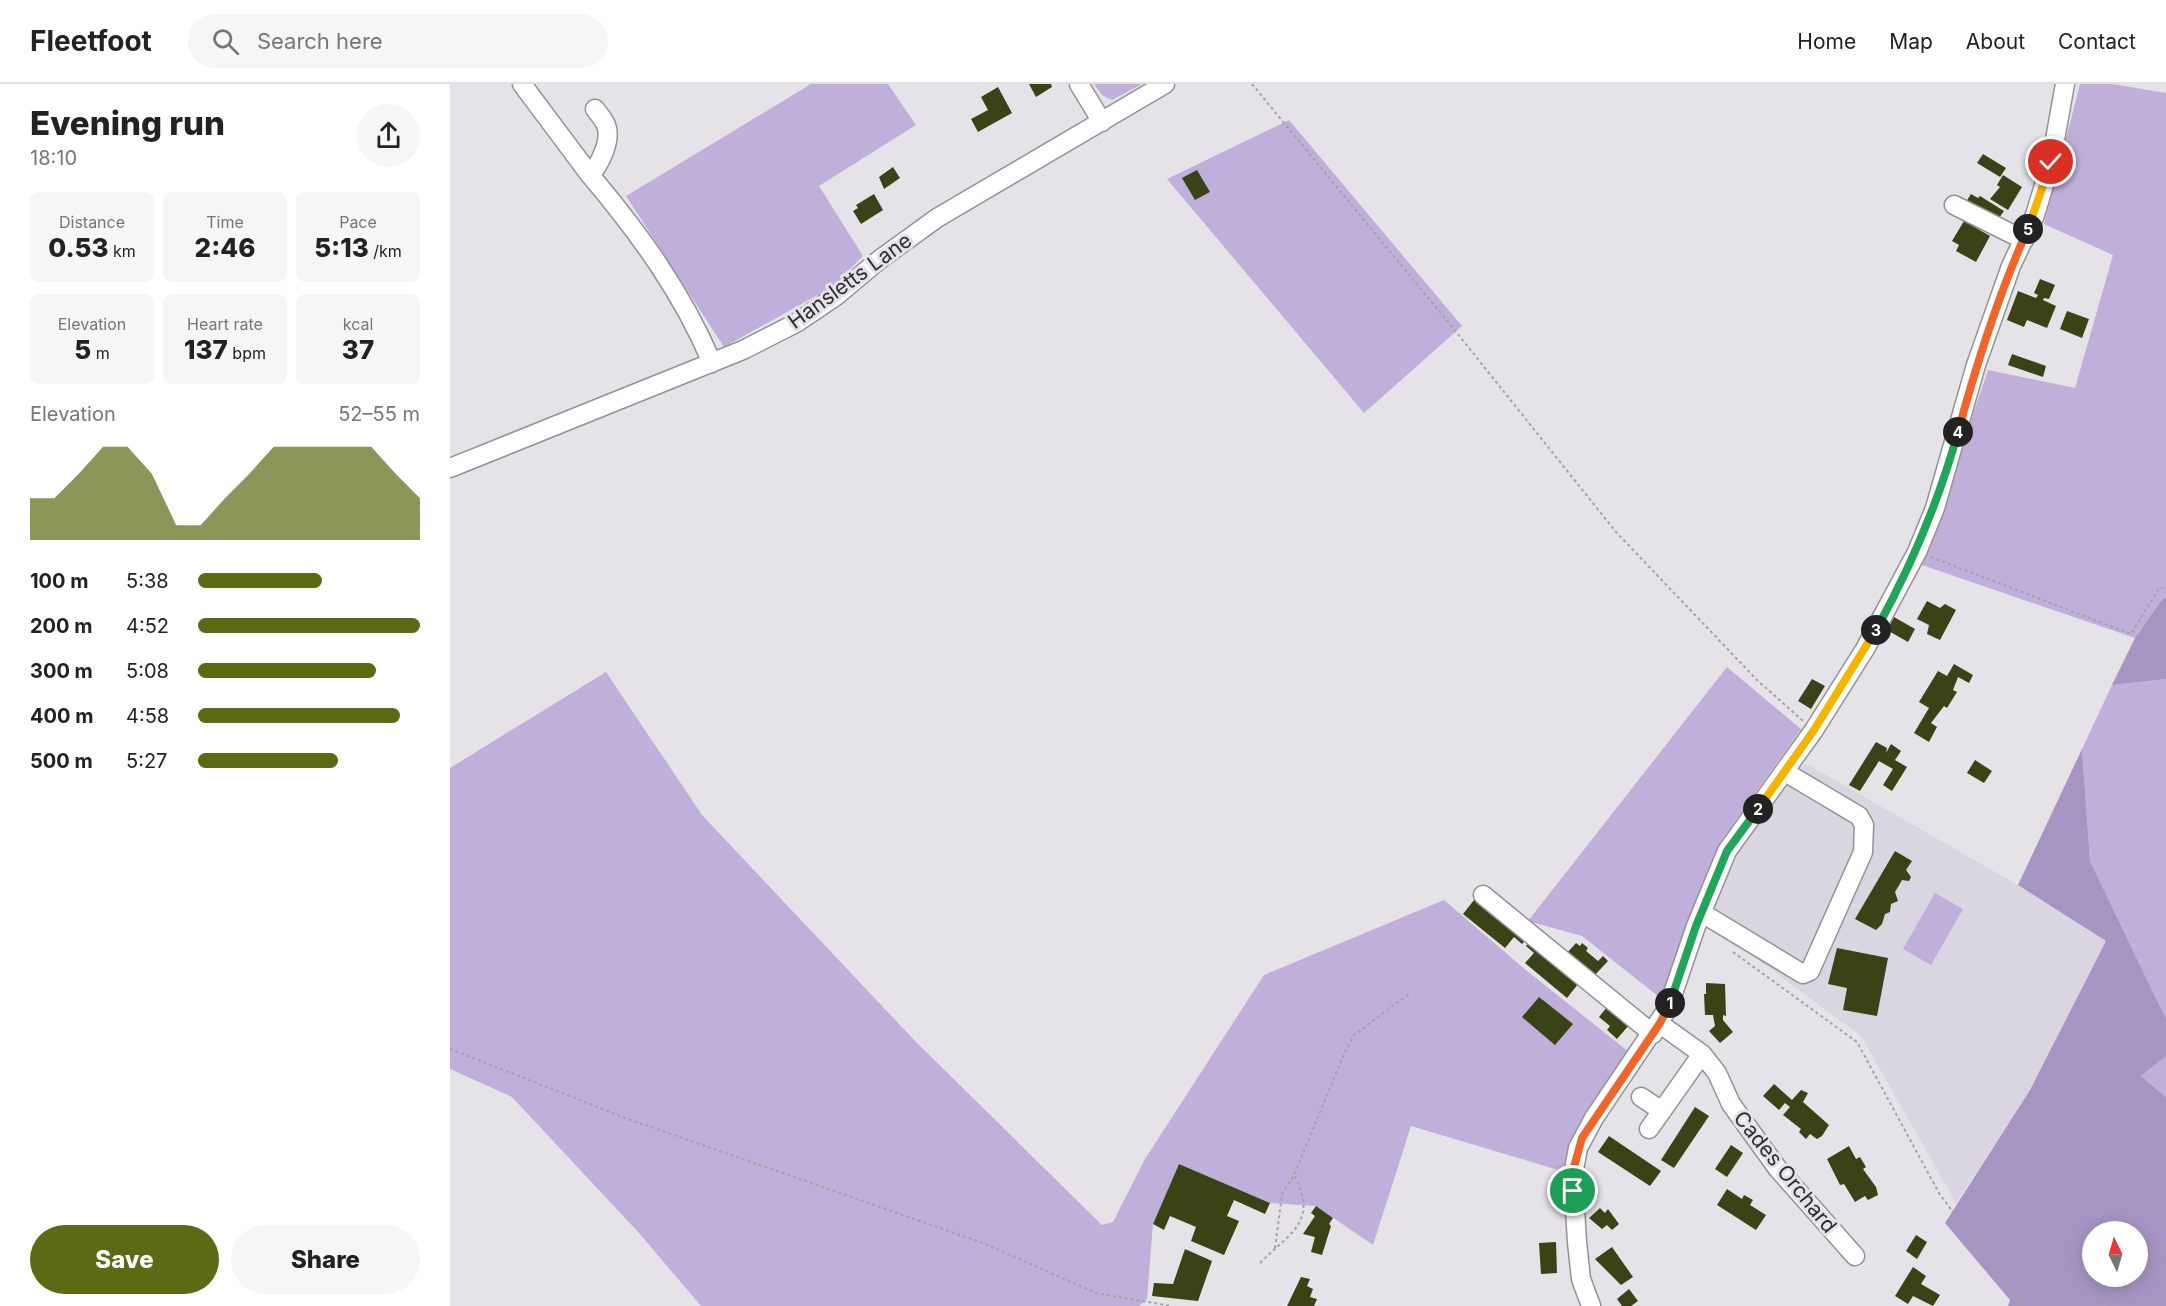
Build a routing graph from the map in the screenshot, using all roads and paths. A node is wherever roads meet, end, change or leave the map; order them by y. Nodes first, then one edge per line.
1 (522, 84) edge
2 (1079, 84) edge
3 (1165, 84) edge
4 (1252, 84) edge
5 (2065, 84) edge
6 (595, 109) dead end
7 (1102, 122) junction
8 (590, 175) junction
9 (1954, 205) dead end
10 (2024, 240) junction
11 (712, 363) junction
12 (450, 468) edge
13 (1917, 552) junction
14 (2166, 589) edge
15 (1814, 730) junction
16 (1785, 772) junction
17 (1483, 895) dead end
18 (1701, 913) junction
19 (1725, 946) dead end
20 (1410, 993) dead end
21 (1657, 1029) junction
22 (450, 1049) edge
23 (1702, 1054) junction
24 (1641, 1097) dead end
25 (1662, 1112) junction
26 (1649, 1129) dead end
27 (1294, 1175) junction
28 (2166, 1245) edge
29 (1275, 1248) junction
30 (1855, 1256) dead end
31 (1260, 1263) dead end
32 (2148, 1263) edge
33 (1583, 1287) junction
34 (2123, 1287) edge
35 (1171, 1306) edge
36 (1577, 1306) edge
37 (1591, 1306) edge
38 (2022, 1306) edge
39 (2104, 1306) edge

1 - 8 street
2 - 7 street
3 - 7 street, Hansletts Lane
4 - 15 path
5 - 10 street
6 - 8 street
7 - 11 street, Hansletts Lane
8 - 11 street
9 - 10 street
10 - 13 street
11 - 12 street, Hansletts Lane
13 - 14 path
13 - 15 street
15 - 16 street
16 - 18 street
16 - 18 street
17 - 21 street, Cades Orchard
18 - 21 street
19 - 38 path
20 - 27 path
21 - 23 street, Cades Orchard
21 - 33 street
22 - 35 path
23 - 25 street
23 - 30 street, Cades Orchard
24 - 25 street
25 - 26 street
27 - 29 path
27 - 29 path
28 - 32 path
29 - 31 path
33 - 36 street
33 - 37 street
34 - 39 path

